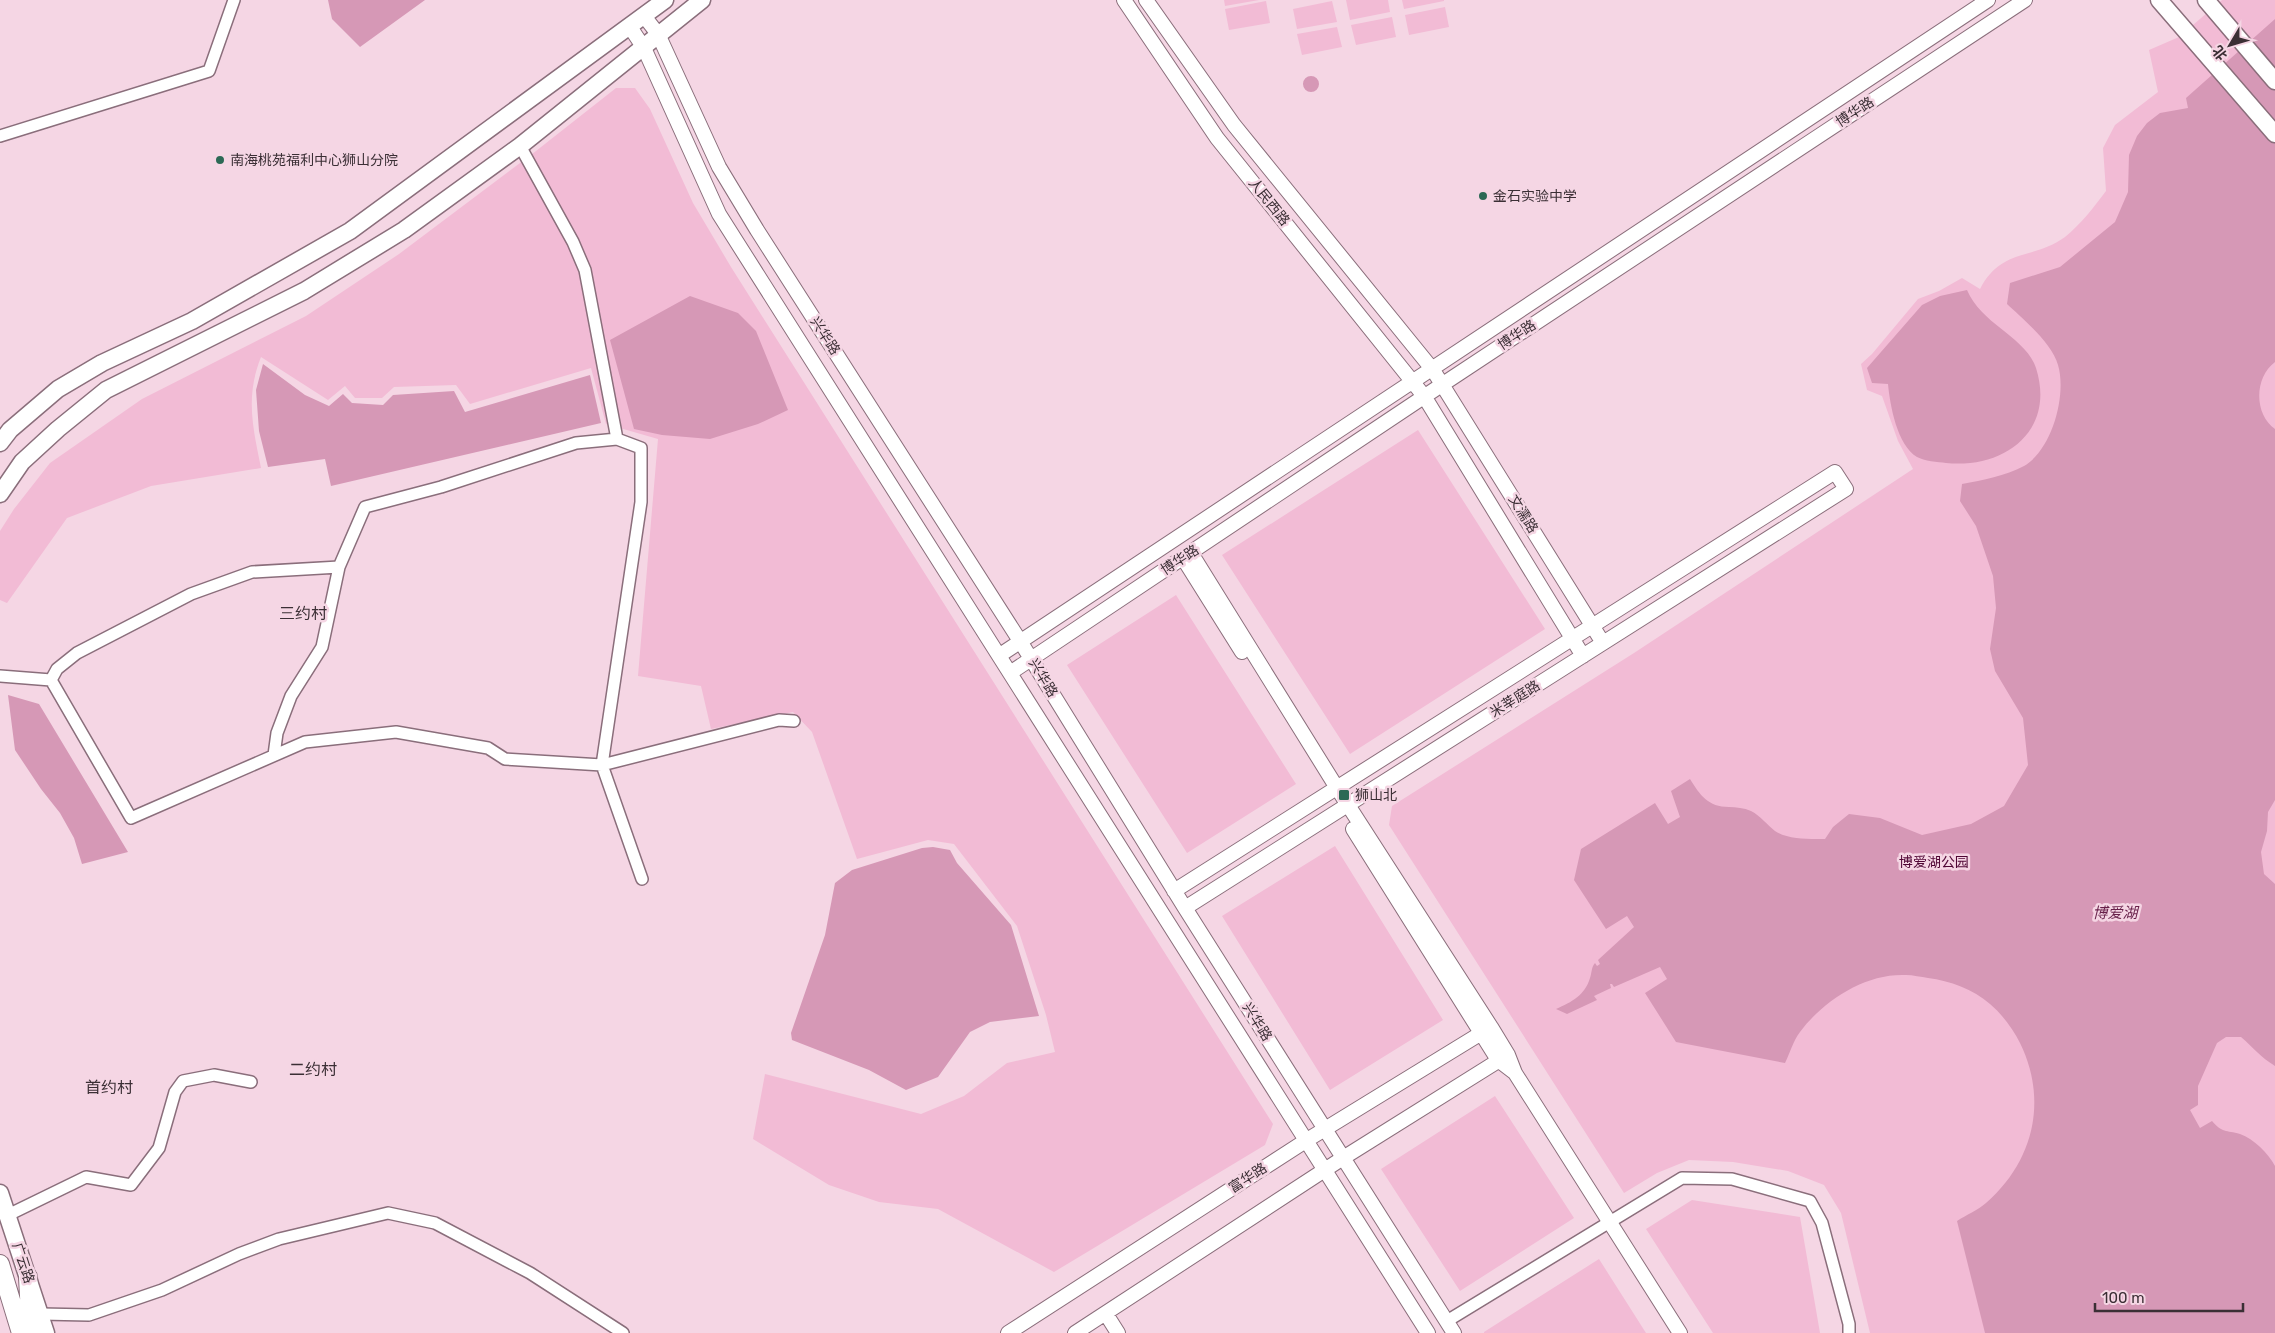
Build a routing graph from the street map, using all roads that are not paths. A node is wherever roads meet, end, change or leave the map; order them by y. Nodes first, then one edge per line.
1 (234, 0) edge
2 (665, 0) edge
3 (702, 0) edge
4 (1124, 0) edge
5 (1146, 0) edge
6 (1988, 0) edge
7 (2025, 0) edge
8 (2159, 0) edge
9 (2206, 0) edge
10 (644, 16) junction
11 (630, 27) junction
12 (658, 34) junction
13 (644, 48) junction
14 (2275, 81) edge
15 (2275, 134) edge
16 (0, 136) edge
17 (520, 146) junction
18 (1433, 370) junction
19 (1414, 382) junction
20 (1443, 384) junction
21 (1424, 396) junction
22 (617, 439) junction
23 (0, 443) edge
24 (0, 494) edge
25 (1187, 556) junction
26 (339, 568) junction
27 (1592, 626) junction
28 (1573, 639) junction
29 (1020, 641) junction
30 (1603, 644) junction
31 (1000, 655) junction
32 (1583, 656) junction
33 (1031, 659) junction
34 (1010, 673) junction
35 (0, 676) edge
36 (51, 680) junction
37 (794, 721) dead end
38 (274, 756) junction
39 (602, 765) junction
40 (1333, 790) junction
41 (1344, 807) junction
42 (642, 880) dead end
43 (1174, 891) junction
44 (1185, 908) junction
45 (1486, 1030) junction
46 (1503, 1057) junction
47 (251, 1082) dead end
48 (1324, 1129) junction
49 (1306, 1140) junction
50 (1343, 1158) junction
51 (1326, 1171) junction
52 (0, 1193) edge
53 (8, 1215) junction
54 (1610, 1222) junction
55 (0, 1264) edge
56 (28, 1277) junction
57 (40, 1314) junction
58 (1106, 1314) junction
59 (1450, 1327) edge
60 (21, 1333) edge
61 (31, 1333) edge
62 (46, 1333) edge
63 (622, 1333) edge
64 (1008, 1333) edge
65 (1076, 1333) edge
66 (1118, 1333) edge
67 (1428, 1333) edge
68 (1680, 1333) edge
69 (1849, 1333) edge

1 - 16 street
2 - 10 main road
3 - 12 main road
4 - 19 street, 人民西路
5 - 18 street, 文濡路
6 - 18 street, 博华路
7 - 20 street, 博华路
8 - 15 main road
9 - 14 main road
10 - 11 main road
10 - 12 street, 兴华路
11 - 13 street, 兴华路
11 - 23 main road
12 - 13 main road
12 - 29 street, 兴华路
13 - 17 main road
13 - 31 street, 兴华路
17 - 22 street
17 - 24 main road
18 - 19 street, 博华路
18 - 20 street, 文濡路
19 - 21 street, 人民西路
19 - 29 street, 博华路
20 - 21 street, 博华路
20 - 27 street, 文濡路
21 - 25 street, 博华路
21 - 28 street, 文濡路
22 - 26 street
22 - 39 street
25 - 33 street, 博华路
25 - 40 street
26 - 36 street
26 - 38 street
27 - 28 street, 米莘庭路
27 - 30 street, 文濡路
27 - 30 street, 米莘庭路
28 - 32 street, 文濡路
28 - 40 street, 米莘庭路
29 - 31 street, 博华路
29 - 33 street, 兴华路
30 - 32 street, 米莘庭路
31 - 34 street, 兴华路
32 - 41 street, 米莘庭路
33 - 34 street, 博华路
33 - 43 street, 兴华路
34 - 49 street, 兴华路
35 - 36 street
36 - 38 street
37 - 39 street
38 - 39 street
39 - 42 street
40 - 41 street
40 - 43 street, 米莘庭路
41 - 44 street, 米莘庭路
41 - 45 street
43 - 44 street, 兴华路
44 - 48 street, 兴华路
45 - 46 street
45 - 48 street, 富华路
46 - 50 street
46 - 54 street
47 - 53 street
48 - 49 street, 富华路
48 - 50 street, 兴华路
49 - 51 street, 兴华路
49 - 64 street, 富华路
50 - 51 street
50 - 59 street, 兴华路
51 - 58 street
51 - 67 street, 兴华路
52 - 53 main road, 广云路
53 - 56 main road, 广云路
54 - 59 street
54 - 68 street
54 - 69 street
55 - 60 main road, 广云路
56 - 57 main road, 广云路
56 - 61 main road
57 - 62 main road, 广云路
57 - 63 street
58 - 65 street
58 - 66 street

